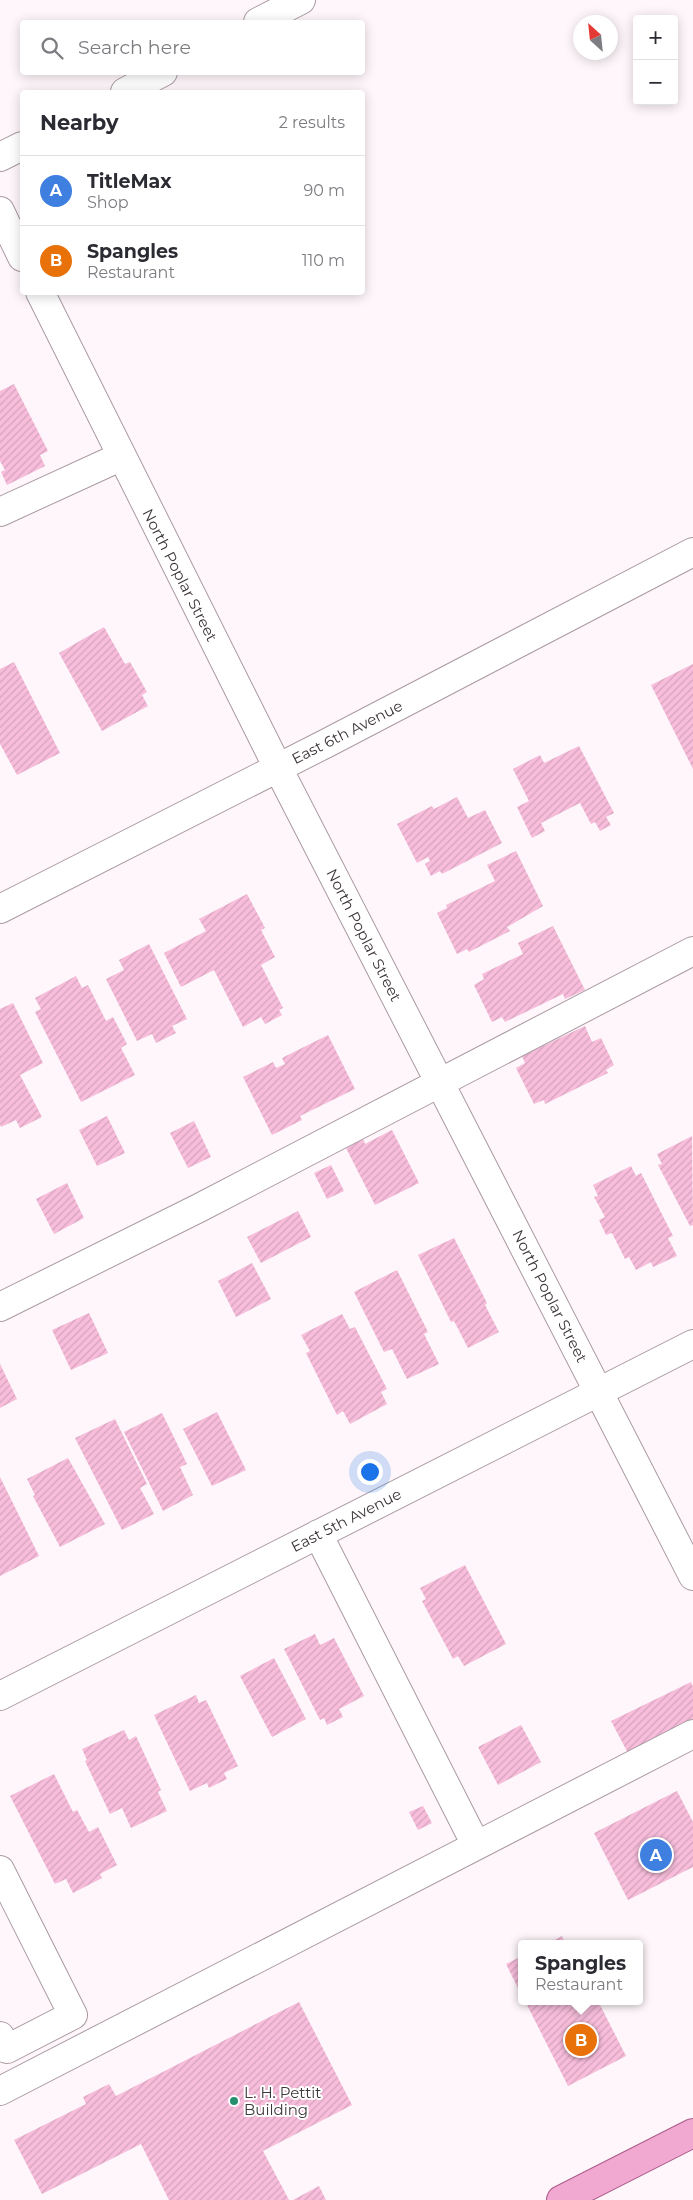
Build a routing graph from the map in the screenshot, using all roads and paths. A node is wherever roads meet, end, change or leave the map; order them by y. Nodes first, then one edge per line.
1 (301, 0) edge
2 (262, 20) edge
3 (157, 75) edge
4 (129, 90) edge
5 (20, 147) edge
6 (0, 158) edge
7 (0, 211) edge
8 (20, 253) edge
9 (41, 295) edge
10 (120, 457) junction
11 (0, 512) edge
12 (693, 552) edge
13 (278, 768) junction
14 (0, 909) edge
15 (693, 951) edge
16 (440, 1082) junction
17 (0, 1307) edge
18 (693, 1344) edge
19 (599, 1392) junction
20 (318, 1534) junction
21 (693, 1576) edge
22 (0, 1696) edge
23 (693, 1734) edge
24 (476, 1845) junction
25 (0, 1870) edge
26 (0, 2036) edge
27 (0, 2091) edge
28 (693, 2133) edge
29 (561, 2200) edge

1 - 2 street
3 - 4 street
5 - 6 street
7 - 8 street
9 - 10 street, North Poplar Street
10 - 11 street
10 - 13 street, North Poplar Street
12 - 13 street, East 6th Avenue
13 - 14 street, East 6th Avenue
13 - 16 street, North Poplar Street
15 - 16 street
16 - 17 street
16 - 19 street, North Poplar Street
18 - 19 street, East 5th Avenue
19 - 20 street, East 5th Avenue
19 - 21 street, North Poplar Street
20 - 22 street, East 5th Avenue
20 - 24 street
23 - 24 street
24 - 27 street
25 - 26 street
28 - 29 main road

